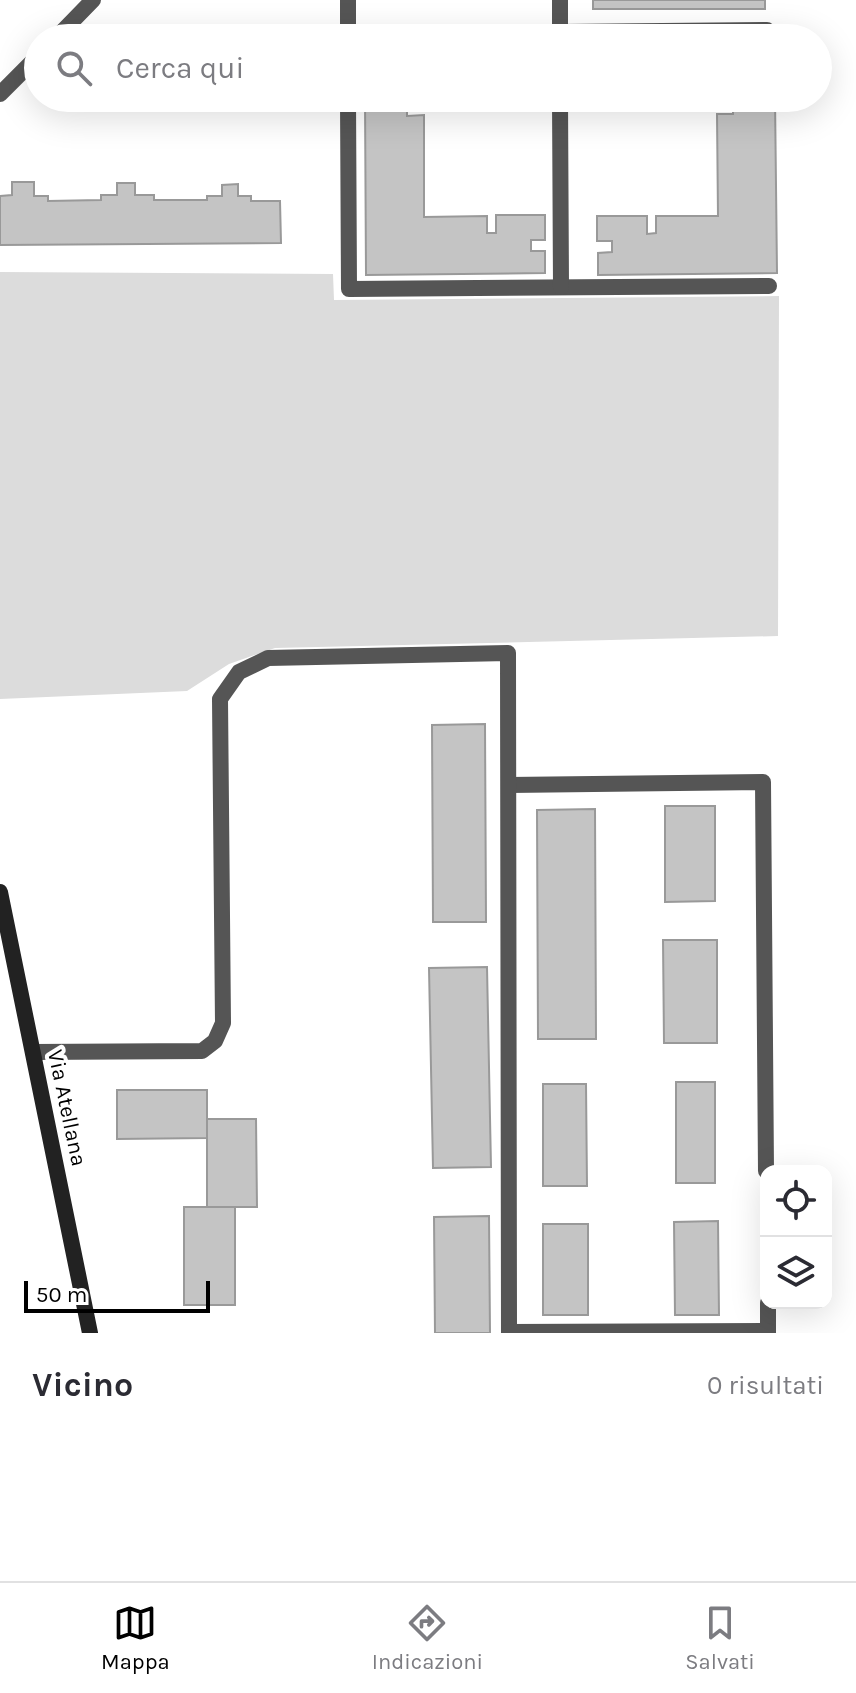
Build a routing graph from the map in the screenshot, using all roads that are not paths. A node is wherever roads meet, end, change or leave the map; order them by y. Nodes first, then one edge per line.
1 (93, 0) edge
2 (348, 0) edge
3 (560, 0) edge
4 (70, 24) edge
5 (348, 24) edge
6 (560, 24) edge
7 (24, 70) edge
8 (0, 94) edge
9 (348, 112) edge
10 (560, 112) edge
11 (769, 286) dead end
12 (561, 287) junction
13 (509, 785) junction
14 (0, 892) edge
15 (33, 1052) junction
16 (766, 1165) edge
17 (768, 1309) edge
18 (509, 1332) edge
19 (768, 1332) edge
20 (90, 1333) edge

1 - 4 street
2 - 5 street
3 - 6 street
7 - 8 street
9 - 12 street
10 - 12 street
11 - 12 street
13 - 15 street
13 - 16 street
13 - 18 street
14 - 15 main road, Via Atellana
15 - 20 main road, Via Atellana
17 - 19 street
18 - 19 street

